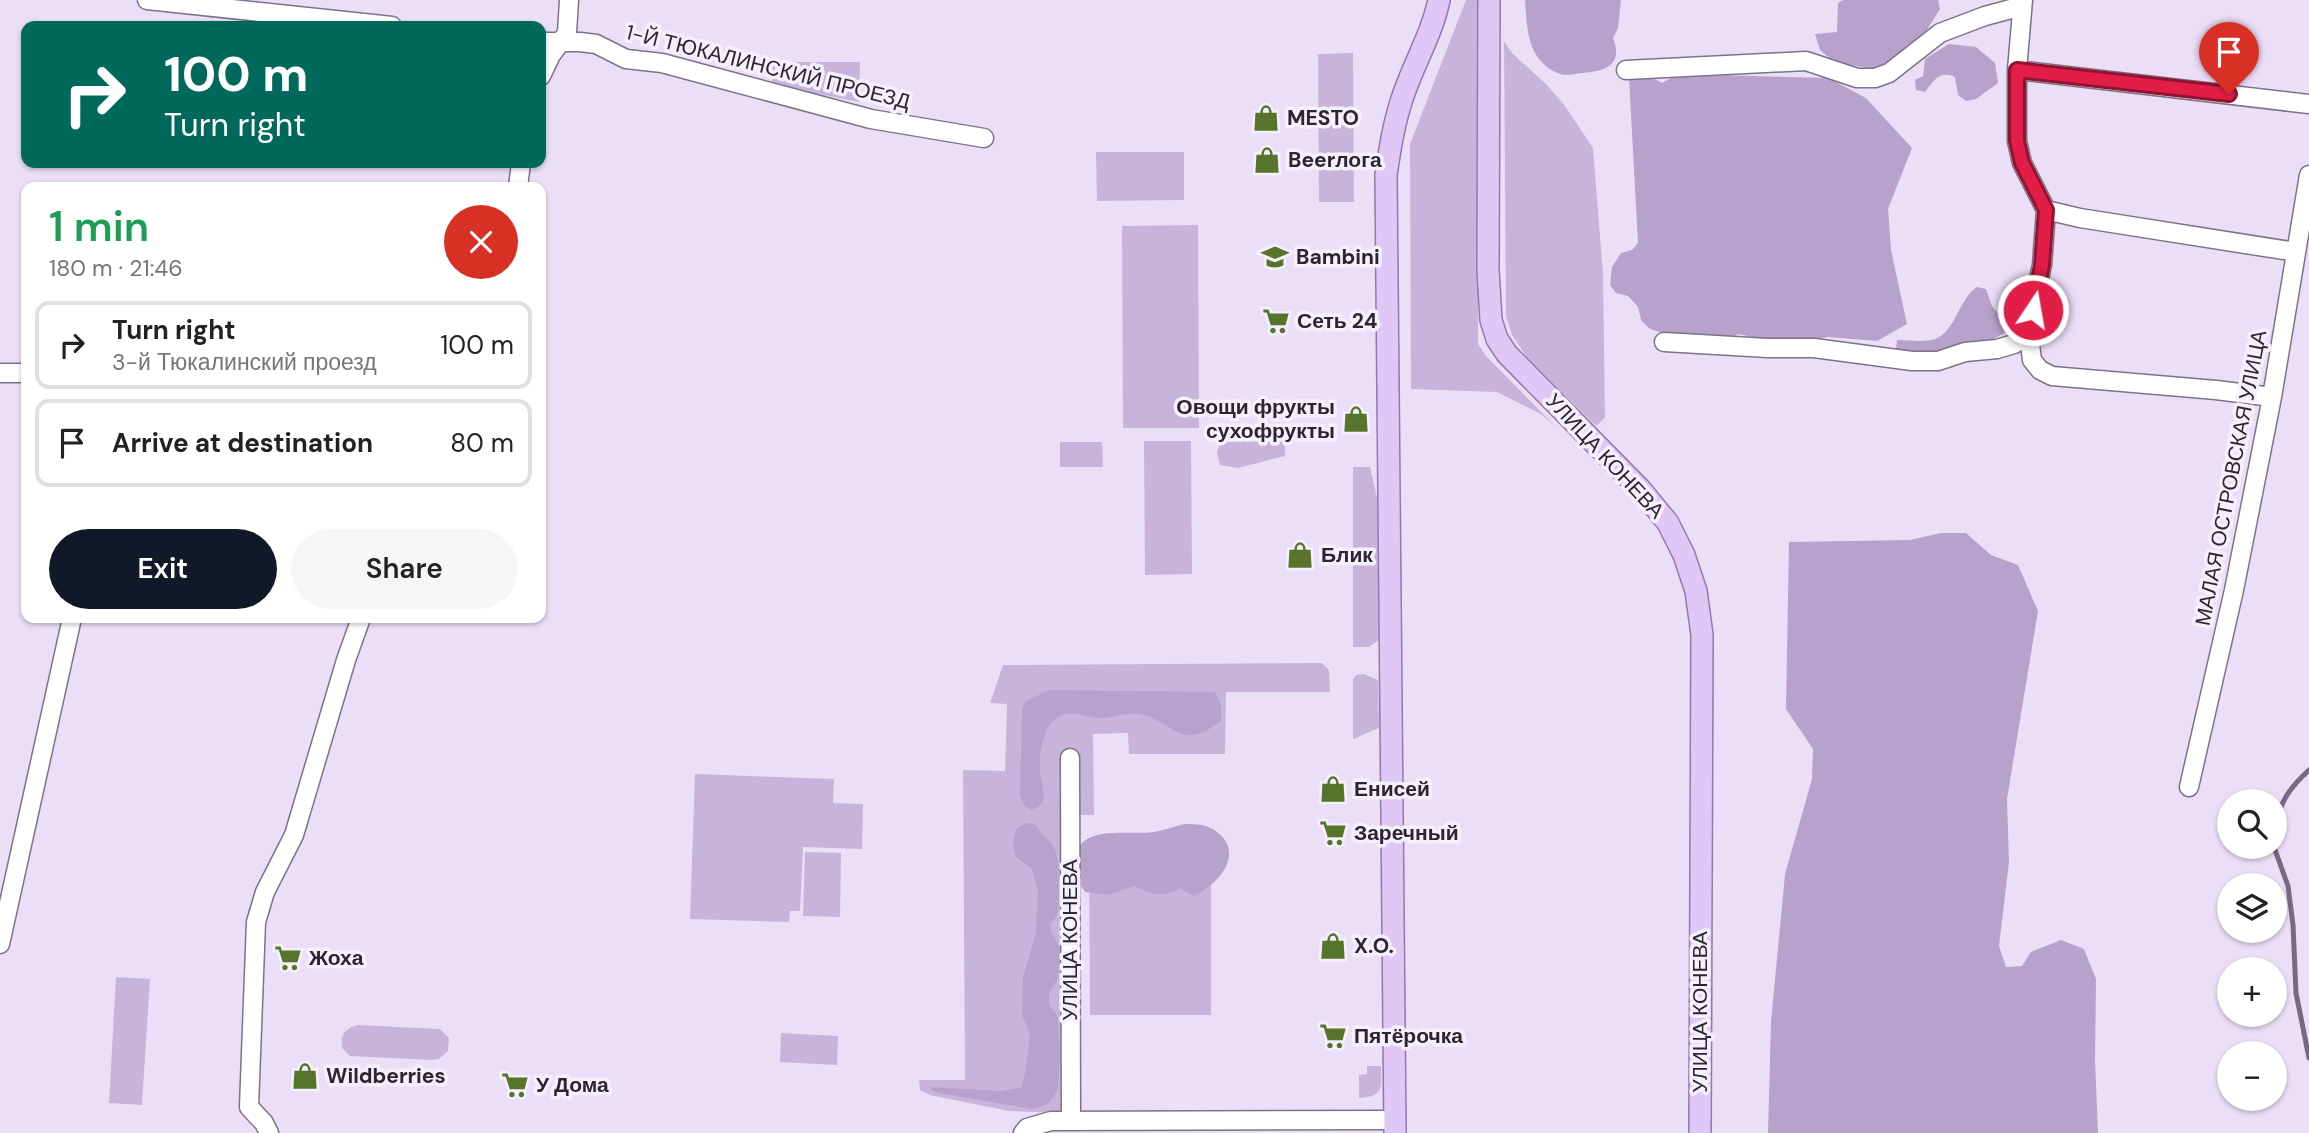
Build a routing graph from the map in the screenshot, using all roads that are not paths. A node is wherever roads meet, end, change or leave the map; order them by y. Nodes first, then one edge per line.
1 (147, 0) edge
2 (569, 0) edge
3 (1439, 0) edge
4 (1489, 0) edge
5 (2023, 3) edge
6 (345, 21) edge
7 (546, 42) edge
8 (562, 42) junction
9 (546, 66) edge
10 (1626, 70) dead end
11 (2017, 70) junction
12 (2309, 104) edge
13 (985, 138) dead end
14 (2309, 175) edge
15 (2046, 210) junction
16 (2296, 252) junction
17 (2028, 329) junction
18 (1664, 342) dead end
19 (0, 373) edge
20 (21, 373) edge
21 (2272, 397) junction
22 (71, 623) edge
23 (359, 623) edge
24 (1070, 758) dead end
25 (2189, 787) dead end
26 (0, 944) edge
27 (1071, 1121) junction
28 (1395, 1127) edge
29 (1025, 1130) edge
30 (269, 1133) edge
31 (1700, 1133) edge

1 - 6 street
2 - 8 street
3 - 28 main road
4 - 31 main road, УЛИЦА КОНЕВА
5 - 10 street
5 - 11 street
7 - 8 street, 1-Й ТЮКАЛИНСКИЙ ПРОЕЗД
8 - 9 street
8 - 13 street, 1-Й ТЮКАЛИНСКИЙ ПРОЕЗД
11 - 12 street
11 - 15 street
14 - 16 street, МАЛАЯ ОСТРОВСКАЯ УЛИЦА
15 - 16 street
15 - 17 street
16 - 21 street, МАЛАЯ ОСТРОВСКАЯ УЛИЦА
17 - 18 street
17 - 21 street
19 - 20 street
21 - 25 street, МАЛАЯ ОСТРОВСКАЯ УЛИЦА
22 - 26 street
23 - 30 street
24 - 27 street, УЛИЦА КОНЕВА
27 - 28 street
27 - 29 street

